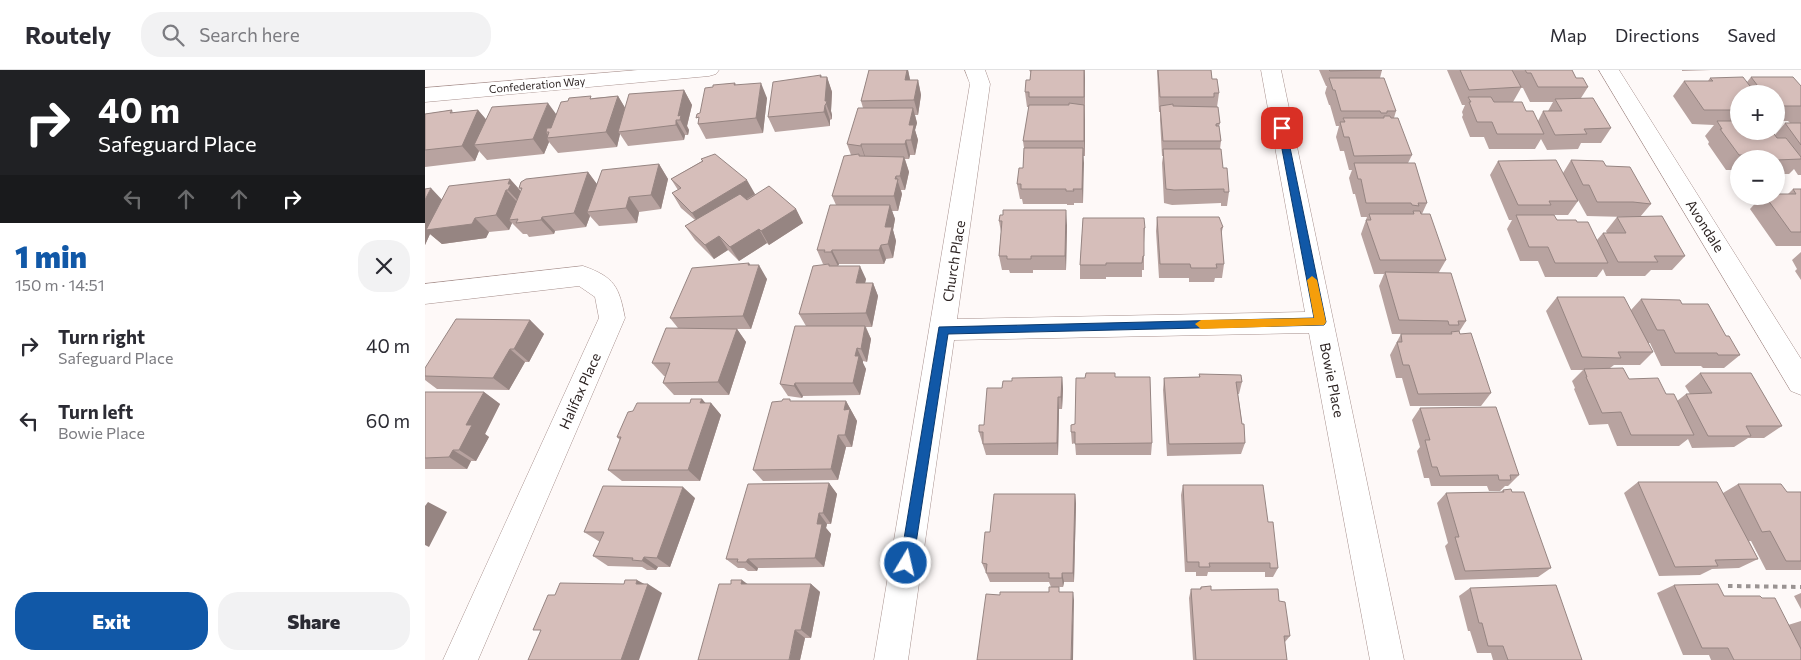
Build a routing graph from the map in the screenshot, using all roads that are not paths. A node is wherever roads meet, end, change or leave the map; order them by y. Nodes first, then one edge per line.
1 (709, 70) edge
2 (975, 70) edge
3 (1271, 70) edge
4 (1609, 70) edge
5 (425, 95) edge
6 (425, 294) edge
7 (1320, 322) junction
8 (943, 330) junction
9 (1801, 383) edge
10 (460, 660) edge
11 (891, 660) edge
12 (1387, 660) edge

1 - 5 street, Confederation Way
2 - 8 street, Church Place
3 - 7 street, Bowie Place
4 - 9 street, Avondale
6 - 10 street, Halifax Place
7 - 8 street
7 - 12 street, Bowie Place
8 - 11 street, Church Place

